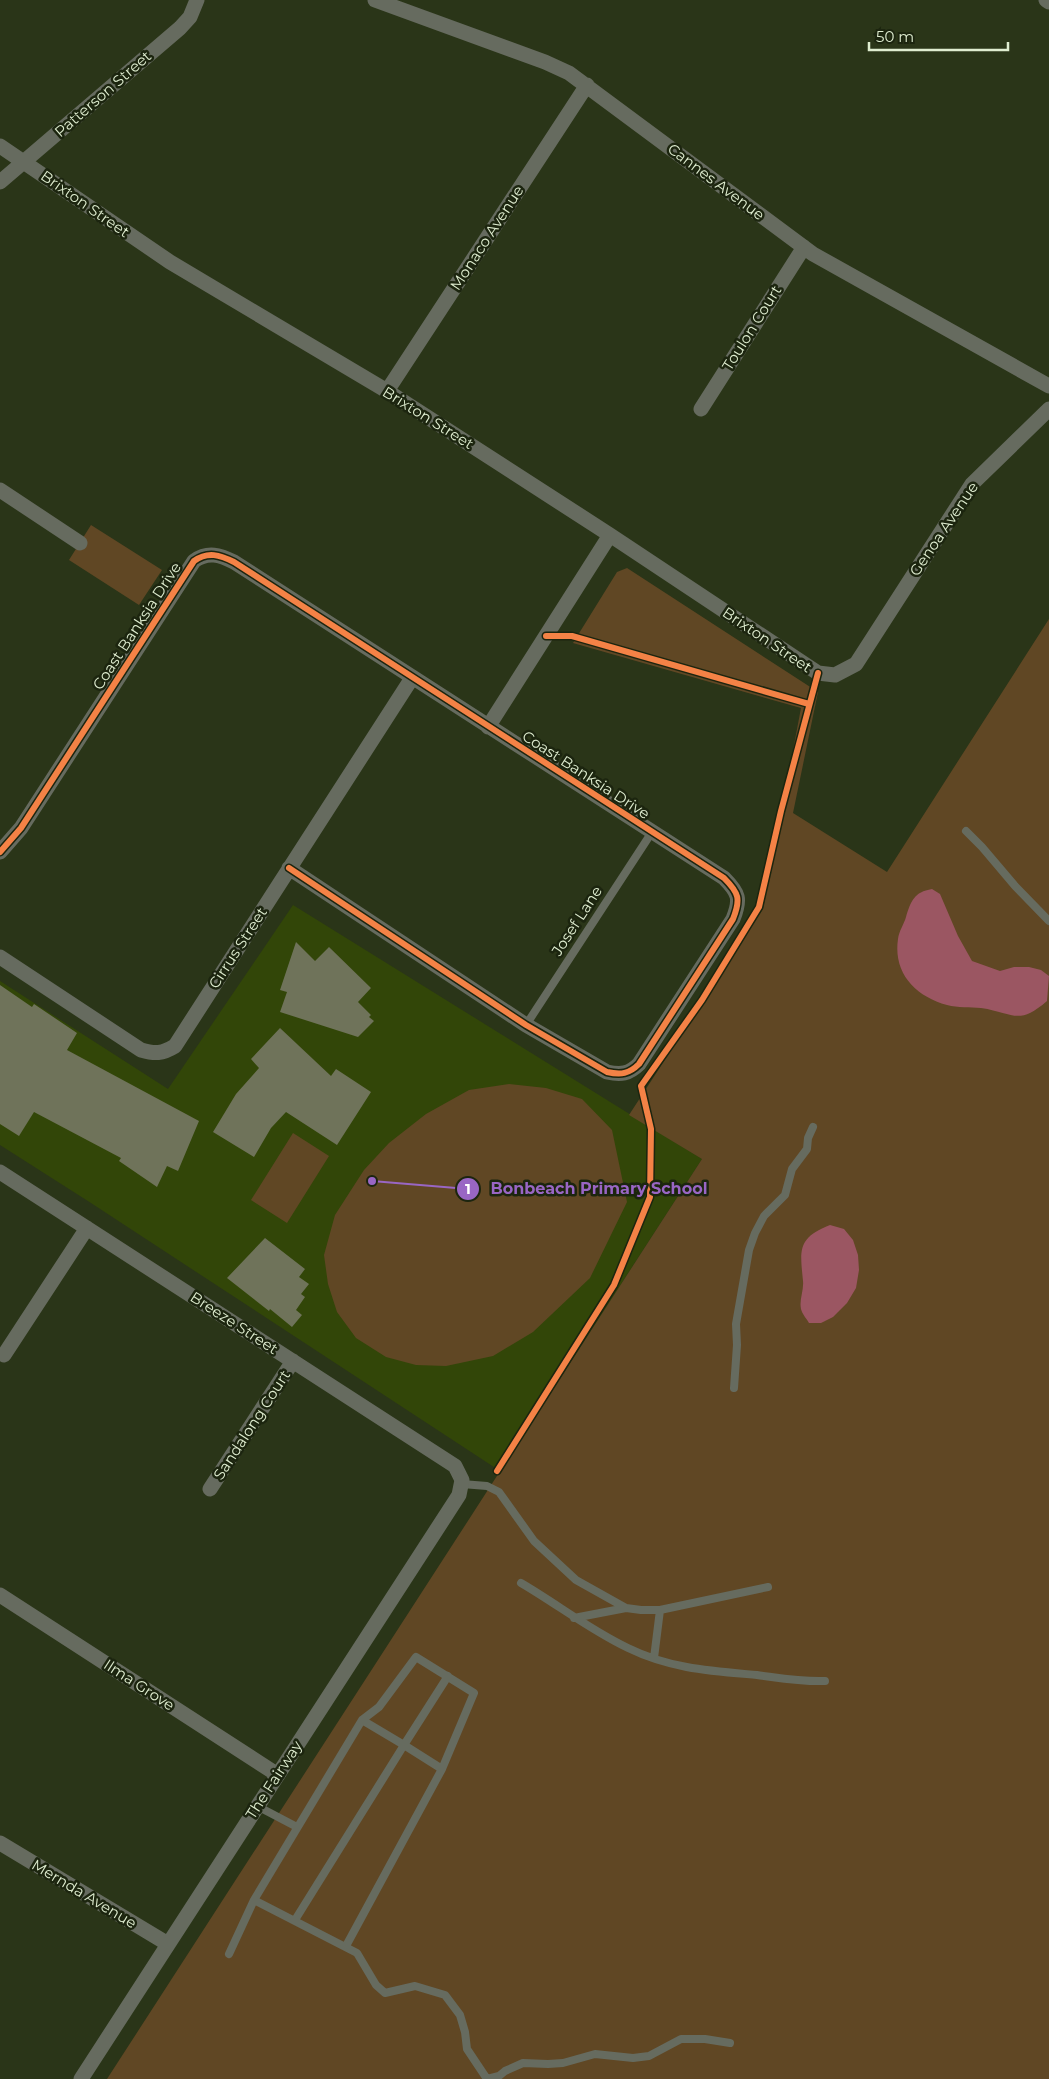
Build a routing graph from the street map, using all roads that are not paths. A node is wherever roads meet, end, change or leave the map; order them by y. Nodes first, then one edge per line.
1 (197, 0) edge
2 (375, 0) edge
3 (587, 84) junction
4 (0, 146) edge
5 (24, 162) junction
6 (0, 182) edge
7 (804, 248) junction
8 (1049, 386) edge
9 (386, 392) junction
10 (701, 409) dead end
11 (1049, 409) edge
12 (0, 490) edge
13 (610, 535) junction
14 (80, 543) dead end
15 (856, 664) joint
16 (412, 678) junction
17 (488, 727) junction
18 (966, 831) dead end
19 (652, 832) junction
20 (0, 852) edge
21 (289, 868) junction
22 (1049, 921) edge
23 (0, 957) edge
24 (526, 1025) junction
25 (813, 1127) dead end
26 (0, 1172) edge
27 (87, 1228) junction
28 (4, 1355) dead end
29 (293, 1361) junction
30 (734, 1388) dead end
31 (462, 1482) junction
32 (210, 1489) dead end
33 (521, 1583) dead end
34 (768, 1587) dead end
35 (0, 1595) edge
36 (626, 1608) junction
37 (660, 1610) junction
38 (574, 1618) junction
39 (654, 1658) junction
40 (448, 1676) junction
41 (825, 1681) dead end
42 (362, 1720) junction
43 (404, 1745) junction
44 (442, 1770) junction
45 (278, 1775) junction
46 (257, 1806) junction
47 (298, 1827) junction
48 (0, 1844) edge
49 (254, 1900) junction
50 (295, 1920) junction
51 (168, 1944) junction
52 (346, 1946) junction
53 (229, 1954) dead end
54 (730, 2044) dead end
55 (81, 2079) edge

1 - 5 street, Patterson Street
2 - 3 street, Cannes Avenue
3 - 7 street, Cannes Avenue
3 - 9 street, Monaco Avenue
4 - 5 street, Brixton Street
5 - 6 street, Patterson Street
5 - 9 street, Brixton Street
7 - 8 street, Cannes Avenue
7 - 10 street, Toulon Court
9 - 13 street, Brixton Street
11 - 15 street, Genoa Avenue
12 - 14 street
13 - 15 street, Brixton Street
13 - 17 street
16 - 17 street, Coast Banksia Drive
16 - 20 street, Coast Banksia Drive
16 - 21 street, Cirrus Street
17 - 19 street, Coast Banksia Drive
18 - 22 lane
19 - 24 lane, Josef Lane
19 - 24 street, Coast Banksia Drive
21 - 23 street, Cirrus Street
21 - 24 street, Coast Banksia Drive
25 - 30 lane
26 - 27 street, Breeze Street
27 - 28 street
27 - 29 street, Breeze Street
29 - 31 street, Breeze Street
29 - 32 street, Sandalong Court
31 - 36 lane
31 - 45 street, The Fairway
33 - 38 lane
34 - 37 lane
35 - 45 street, Ilma Grove
36 - 37 lane
36 - 38 lane
37 - 39 lane
38 - 39 lane
39 - 41 lane
40 - 42 lane
40 - 43 lane
40 - 44 lane
42 - 43 lane
42 - 47 lane
43 - 44 lane
43 - 50 lane
44 - 52 lane
45 - 46 street, The Fairway
46 - 47 lane
46 - 51 street, The Fairway
47 - 49 lane
48 - 51 street, Mernda Avenue
49 - 50 lane
49 - 53 lane
50 - 52 lane
51 - 55 street, The Fairway
52 - 54 lane

